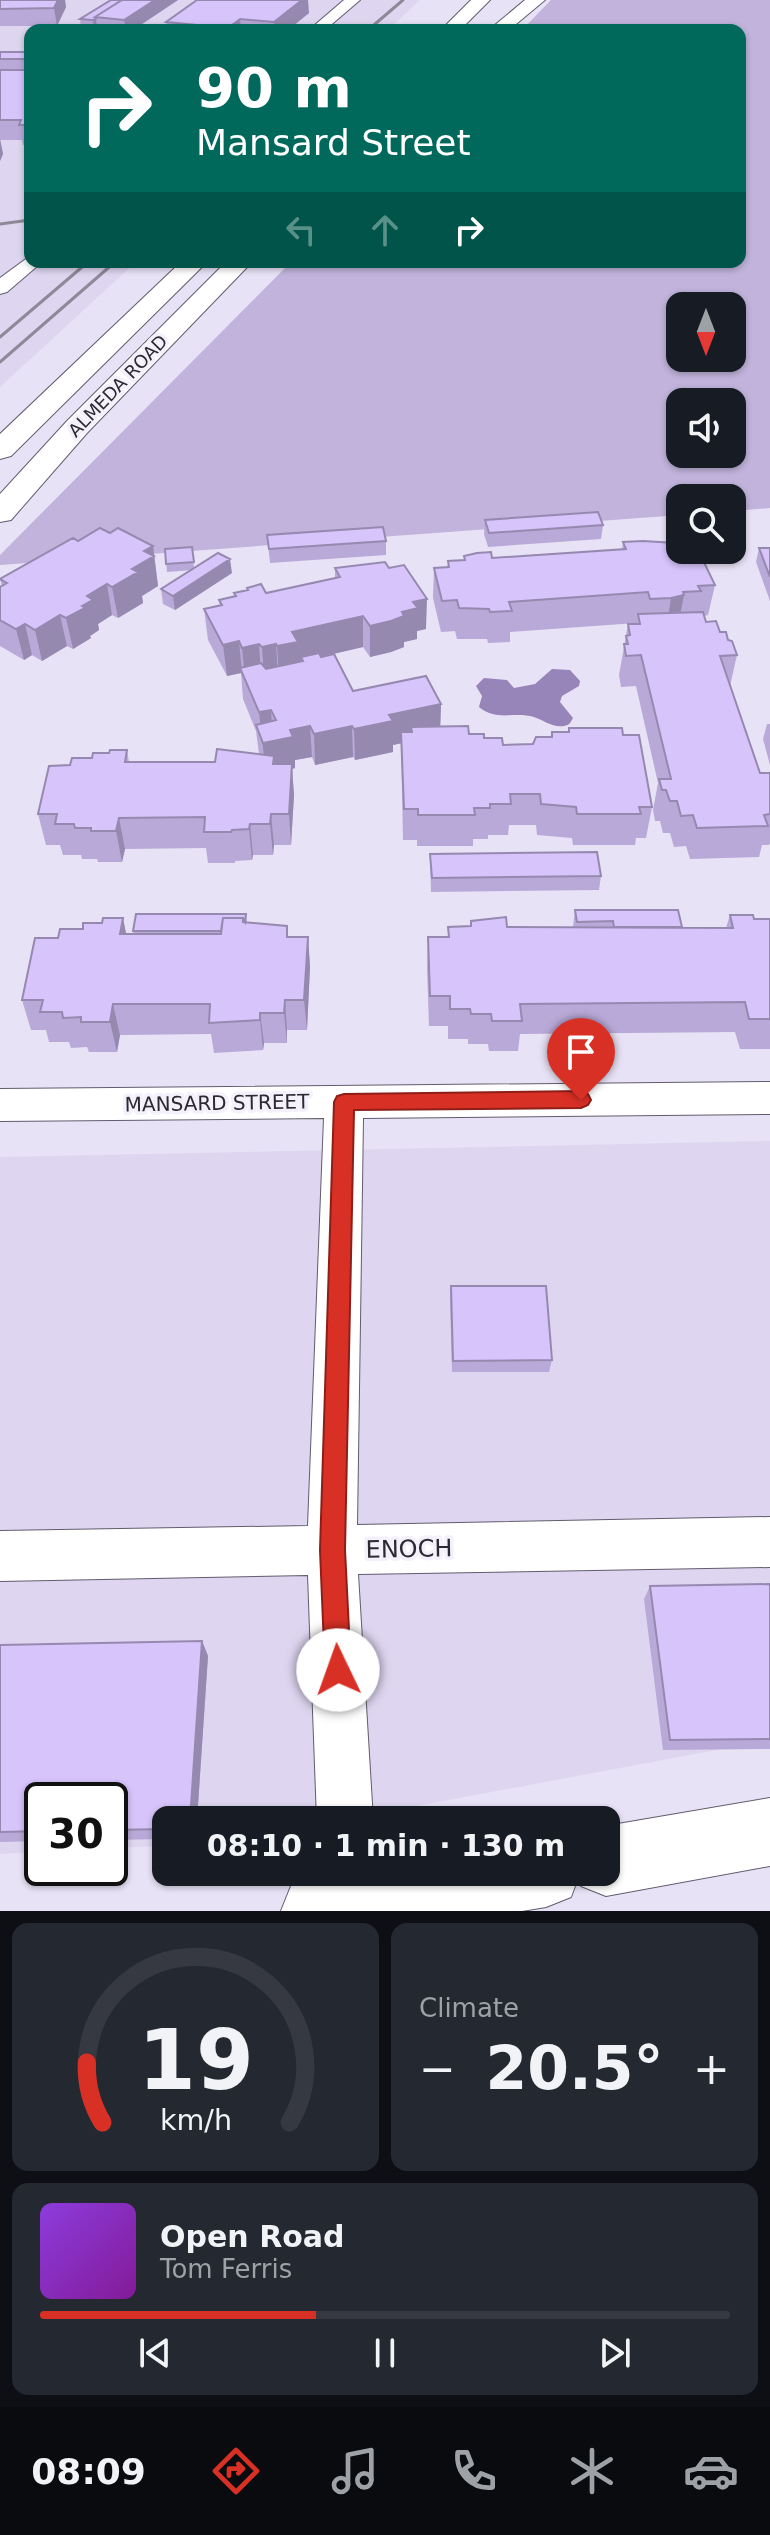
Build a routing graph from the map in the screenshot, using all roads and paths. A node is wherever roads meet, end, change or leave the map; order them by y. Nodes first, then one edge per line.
1 (353, 0) edge
2 (536, 0) edge
3 (488, 5) edge
4 (323, 24) edge
5 (459, 24) edge
6 (478, 24) edge
7 (506, 24) edge
8 (25, 268) edge
9 (189, 268) edge
10 (234, 268) edge
11 (0, 288) edge
12 (0, 450) edge
13 (0, 513) edge
14 (770, 1098) edge
15 (344, 1102) junction
16 (0, 1105) edge
17 (770, 1542) edge
18 (332, 1550) junction
19 (0, 1556) edge
20 (344, 1806) edge
21 (770, 1832) edge
22 (620, 1859) edge
23 (443, 1886) edge
24 (340, 1900) edge

1 - 4 street
2 - 7 main road
3 - 5 main road
3 - 6 main road
8 - 11 street
9 - 12 main road, ALMEDA ROAD
10 - 13 main road, ALMEDA ROAD
14 - 15 street, MANSARD STREET
15 - 16 street, MANSARD STREET
15 - 18 street
17 - 18 street, ENOCH
18 - 19 street, ENOCH
18 - 20 street
21 - 22 main road
23 - 24 main road

